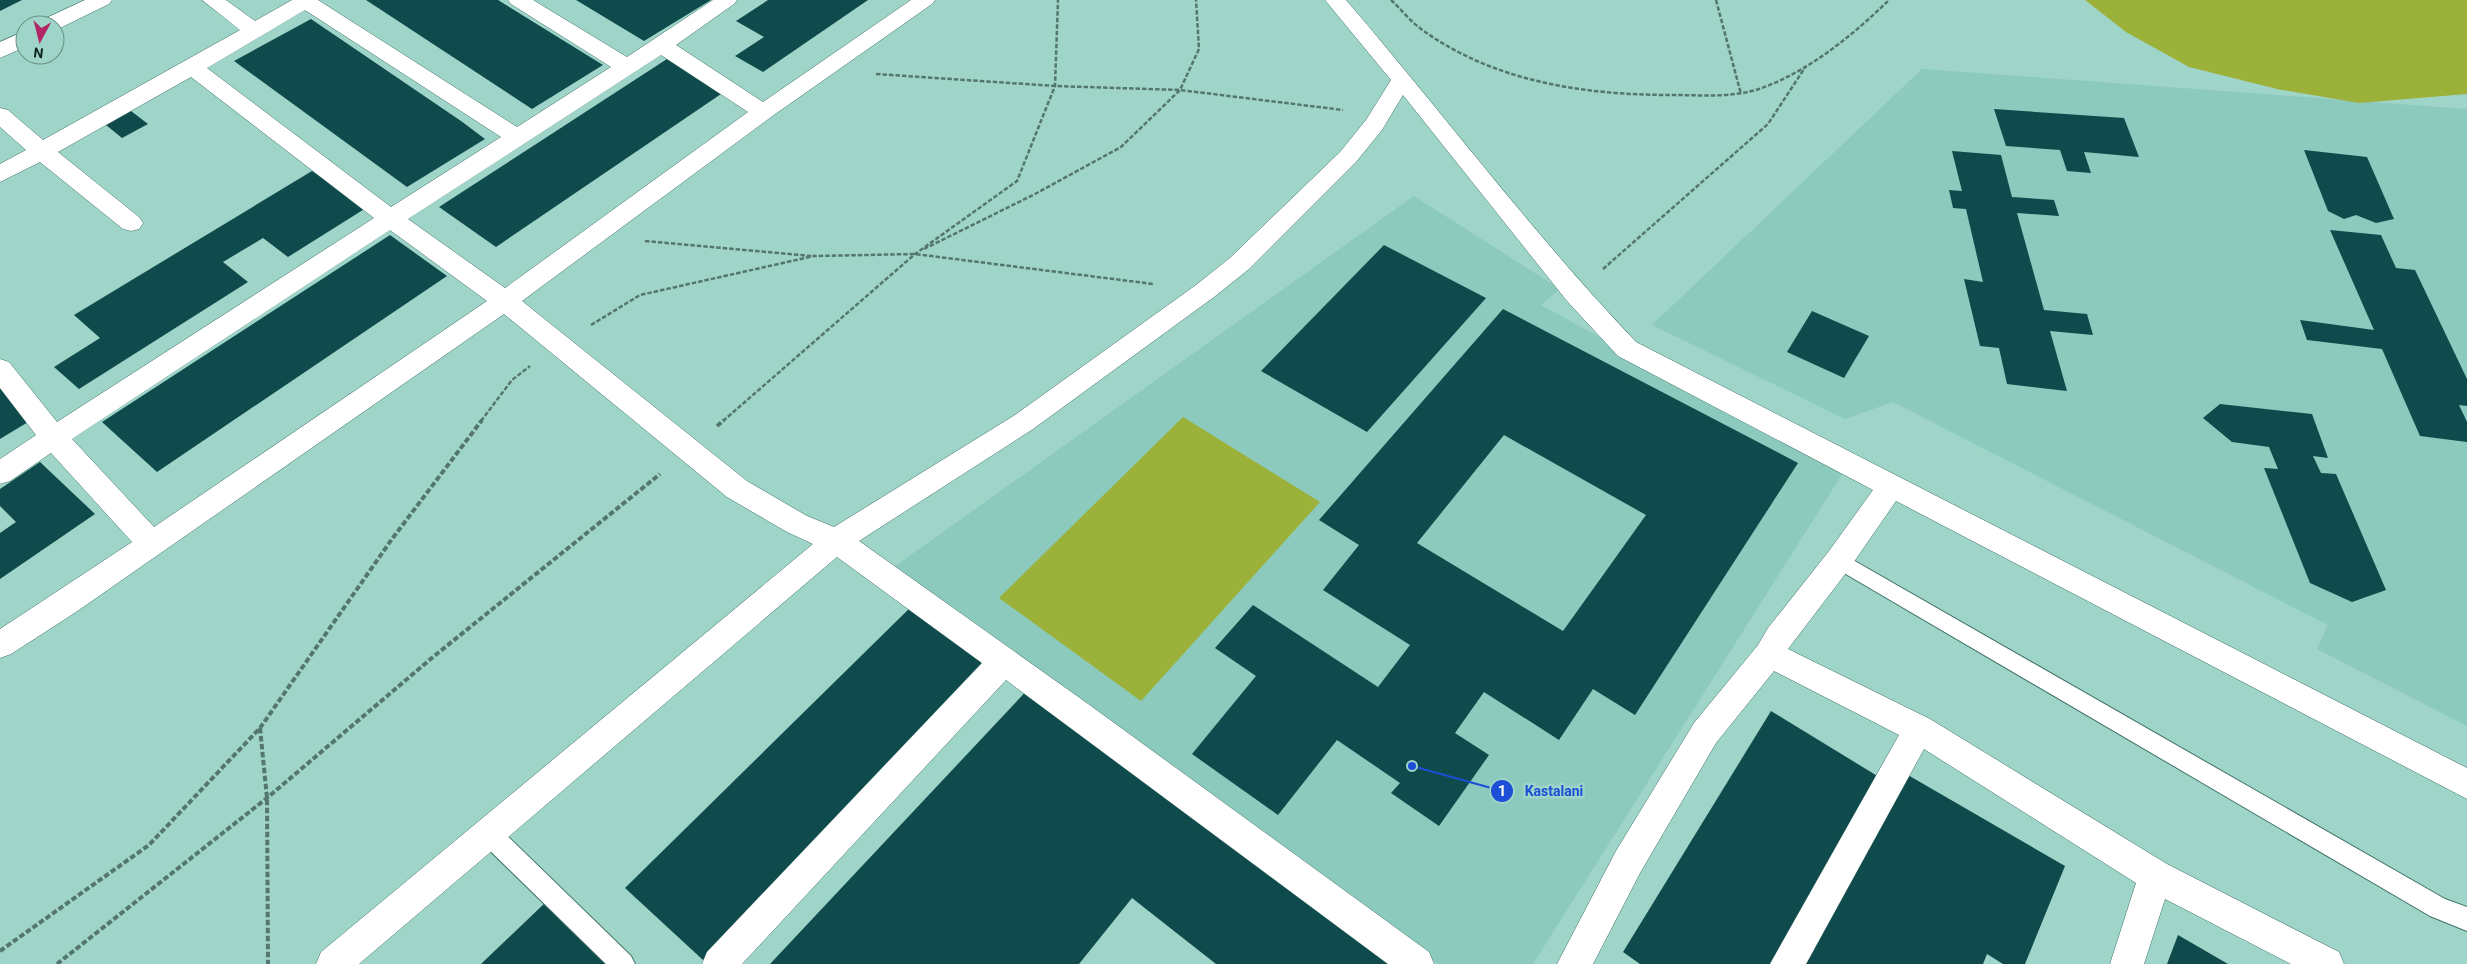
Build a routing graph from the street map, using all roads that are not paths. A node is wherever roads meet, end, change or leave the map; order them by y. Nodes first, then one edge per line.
1 (102, 0) edge
2 (212, 0) edge
3 (518, 0) edge
4 (727, 0) edge
5 (924, 0) edge
6 (1335, 0) edge
7 (306, 1) edge
8 (65, 17) edge
9 (254, 30) junction
10 (15, 43) edge
11 (661, 45) junction
12 (0, 51) edge
13 (625, 66) junction
14 (192, 67) junction
15 (1402, 79) junction
16 (764, 112) junction
17 (0, 115) edge
18 (516, 137) junction
19 (42, 151) junction
20 (0, 174) edge
21 (390, 218) junction
22 (132, 223) dead end
23 (505, 301) junction
24 (0, 369) edge
25 (54, 438) junction
26 (0, 473) edge
27 (1891, 486) junction
28 (836, 541) junction
29 (150, 543) junction
30 (1839, 560) junction
31 (0, 645) edge
32 (1769, 654) junction
33 (1004, 661) junction
34 (1919, 729) junction
35 (2467, 784) edge
36 (487, 832) junction
37 (2155, 876) junction
38 (2467, 919) edge
39 (333, 964) edge
40 (623, 964) edge
41 (719, 964) edge
42 (1418, 964) edge
43 (1574, 964) edge
44 (1786, 964) edge
45 (2127, 964) edge
46 (2327, 964) edge

1 - 8 street
2 - 9 street
3 - 13 street
4 - 11 street
5 - 16 street
6 - 15 street
7 - 9 street
7 - 18 street
9 - 14 street
10 - 12 street
11 - 13 street
11 - 16 street
13 - 18 street
14 - 19 street
14 - 21 street
15 - 27 street
15 - 28 street
16 - 23 street
17 - 19 street
18 - 21 street
19 - 20 street
19 - 22 street
21 - 23 street
21 - 25 street
23 - 28 street
23 - 29 street
24 - 25 street
25 - 26 street
25 - 29 street
27 - 30 street
27 - 35 street
28 - 33 street
28 - 36 street
29 - 31 street
30 - 32 street
30 - 38 lane
32 - 34 street
32 - 43 street
33 - 41 street
33 - 42 street
34 - 37 street
34 - 44 street
36 - 39 street
36 - 40 lane
37 - 45 street
37 - 46 street

